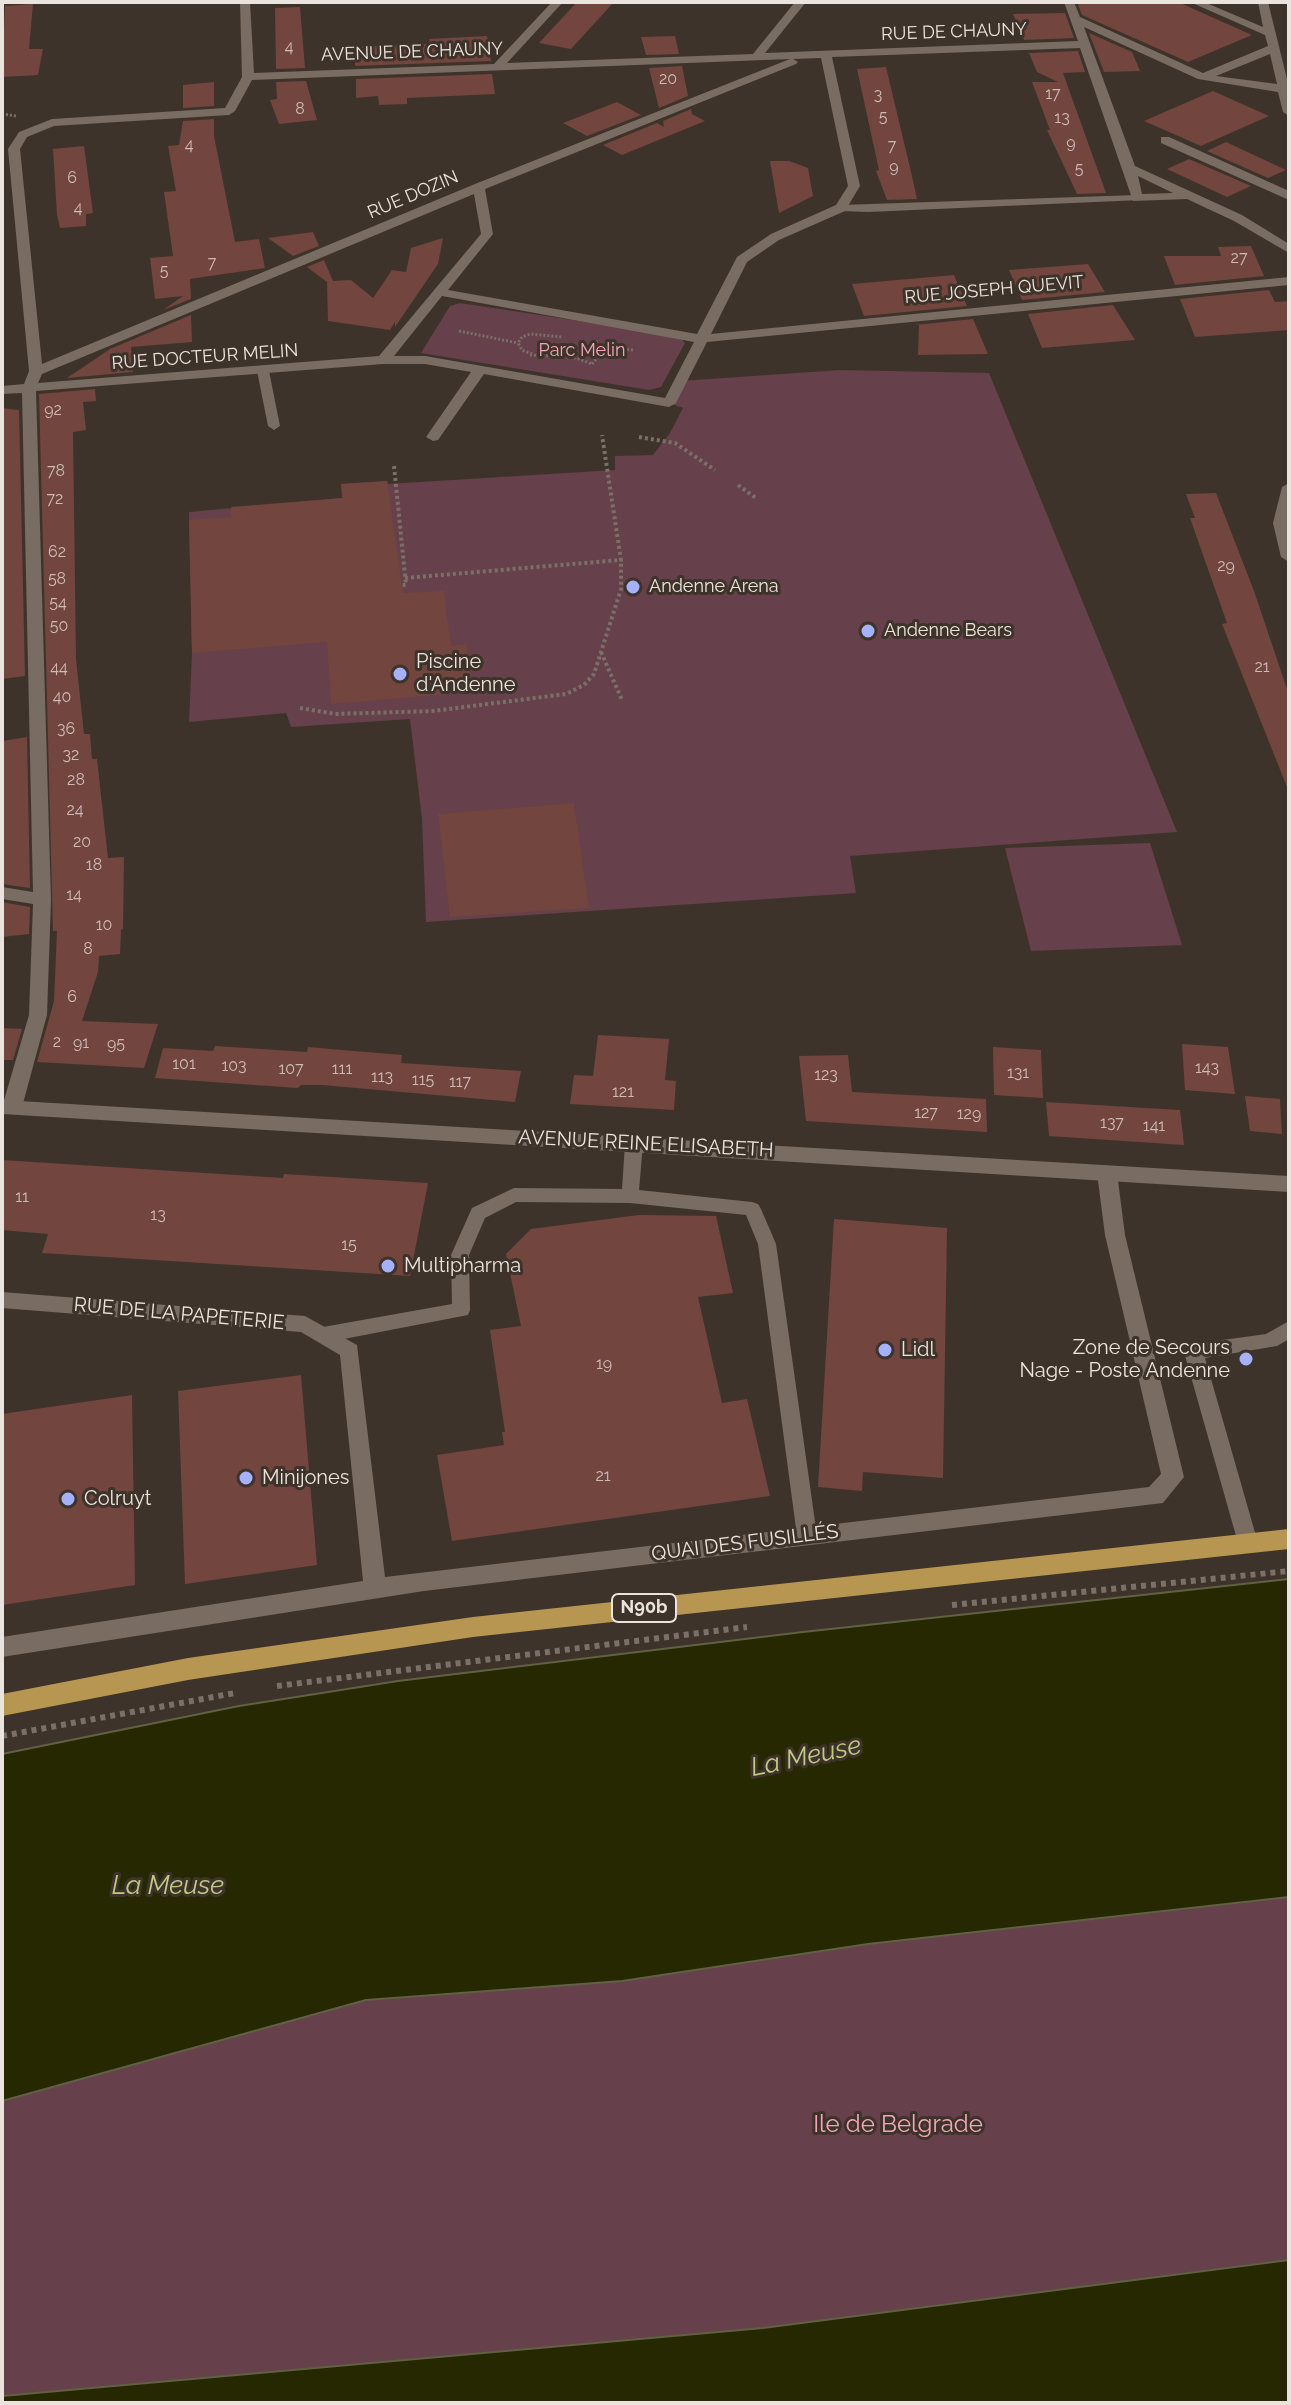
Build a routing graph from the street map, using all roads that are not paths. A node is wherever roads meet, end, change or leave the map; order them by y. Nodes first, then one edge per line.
1 (245, 2) edge
2 (558, 2) edge
3 (801, 2) edge
4 (1069, 2) edge
5 (1195, 2) edge
6 (1263, 2) edge
7 (1076, 19) junction
8 (1269, 33) junction
9 (1084, 44) junction
10 (1274, 53) junction
11 (826, 55) junction
12 (806, 56) junction
13 (756, 57) junction
14 (1289, 61) edge
15 (498, 66) junction
16 (248, 77) junction
17 (1202, 77) junction
18 (1284, 89) junction
19 (1289, 112) edge
20 (1165, 140) dead end
21 (1130, 168) junction
22 (479, 187) junction
23 (1193, 196) junction
24 (1289, 196) edge
25 (1137, 198) junction
26 (841, 208) junction
27 (1289, 249) edge
28 (1289, 281) edge
29 (440, 292) junction
30 (702, 339) junction
31 (383, 360) junction
32 (480, 370) junction
33 (36, 371) junction
34 (263, 371) junction
35 (29, 388) junction
36 (2, 390) edge
37 (274, 426) dead end
38 (433, 437) dead end
39 (1289, 487) edge
40 (1289, 557) edge
41 (2, 893) edge
42 (42, 900) junction
43 (7, 1107) edge
44 (634, 1144) junction
45 (1107, 1173) junction
46 (1289, 1184) edge
47 (630, 1196) junction
48 (2, 1300) edge
49 (1289, 1329) edge
50 (323, 1335) junction
51 (807, 1536) junction
52 (1289, 1539) edge
53 (1248, 1543) junction
54 (375, 1588) junction
55 (2, 1647) edge
56 (2, 1705) edge

1 - 16 street
2 - 15 street
3 - 13 street
4 - 7 street
5 - 8 street
6 - 8 street
7 - 9 street
7 - 17 street
8 - 10 street
9 - 11 street, RUE DE CHAUNY
9 - 21 street
10 - 14 street
10 - 17 street
10 - 18 street
11 - 12 street, AVENUE DE CHAUNY
11 - 26 street
12 - 13 street, AVENUE DE CHAUNY
12 - 22 street, RUE DOZIN
13 - 15 street, AVENUE DE CHAUNY
15 - 16 street, AVENUE DE CHAUNY
16 - 33 street
17 - 18 street
18 - 19 street
20 - 24 street
21 - 23 street
21 - 25 street
22 - 29 street
22 - 33 street, RUE DOZIN
23 - 25 street
23 - 27 street
25 - 26 lane
26 - 30 street
28 - 30 street, RUE JOSEPH QUEVIT
29 - 30 street
29 - 31 street
30 - 32 street, RUE DOCTEUR MELIN
31 - 32 street, RUE DOCTEUR MELIN
31 - 34 street, RUE DOCTEUR MELIN
32 - 38 street
33 - 35 street
34 - 35 street, RUE DOCTEUR MELIN
34 - 37 lane
35 - 36 street, RUE DOCTEUR MELIN
35 - 42 street
39 - 40 street
41 - 42 street
42 - 43 street
43 - 44 street, AVENUE REINE ELISABETH
44 - 45 street, AVENUE REINE ELISABETH
44 - 47 lane
45 - 46 street, AVENUE REINE ELISABETH
45 - 51 street, QUAI DES FUSILLÉS
47 - 50 lane
47 - 51 lane
48 - 50 street, RUE DE LA PAPETERIE
49 - 53 lane
50 - 54 street, RUE DE LA PAPETERIE
51 - 54 street, QUAI DES FUSILLÉS
52 - 53 main road, N90b
53 - 56 main road, N90b
54 - 55 street, QUAI DES FUSILLÉS

